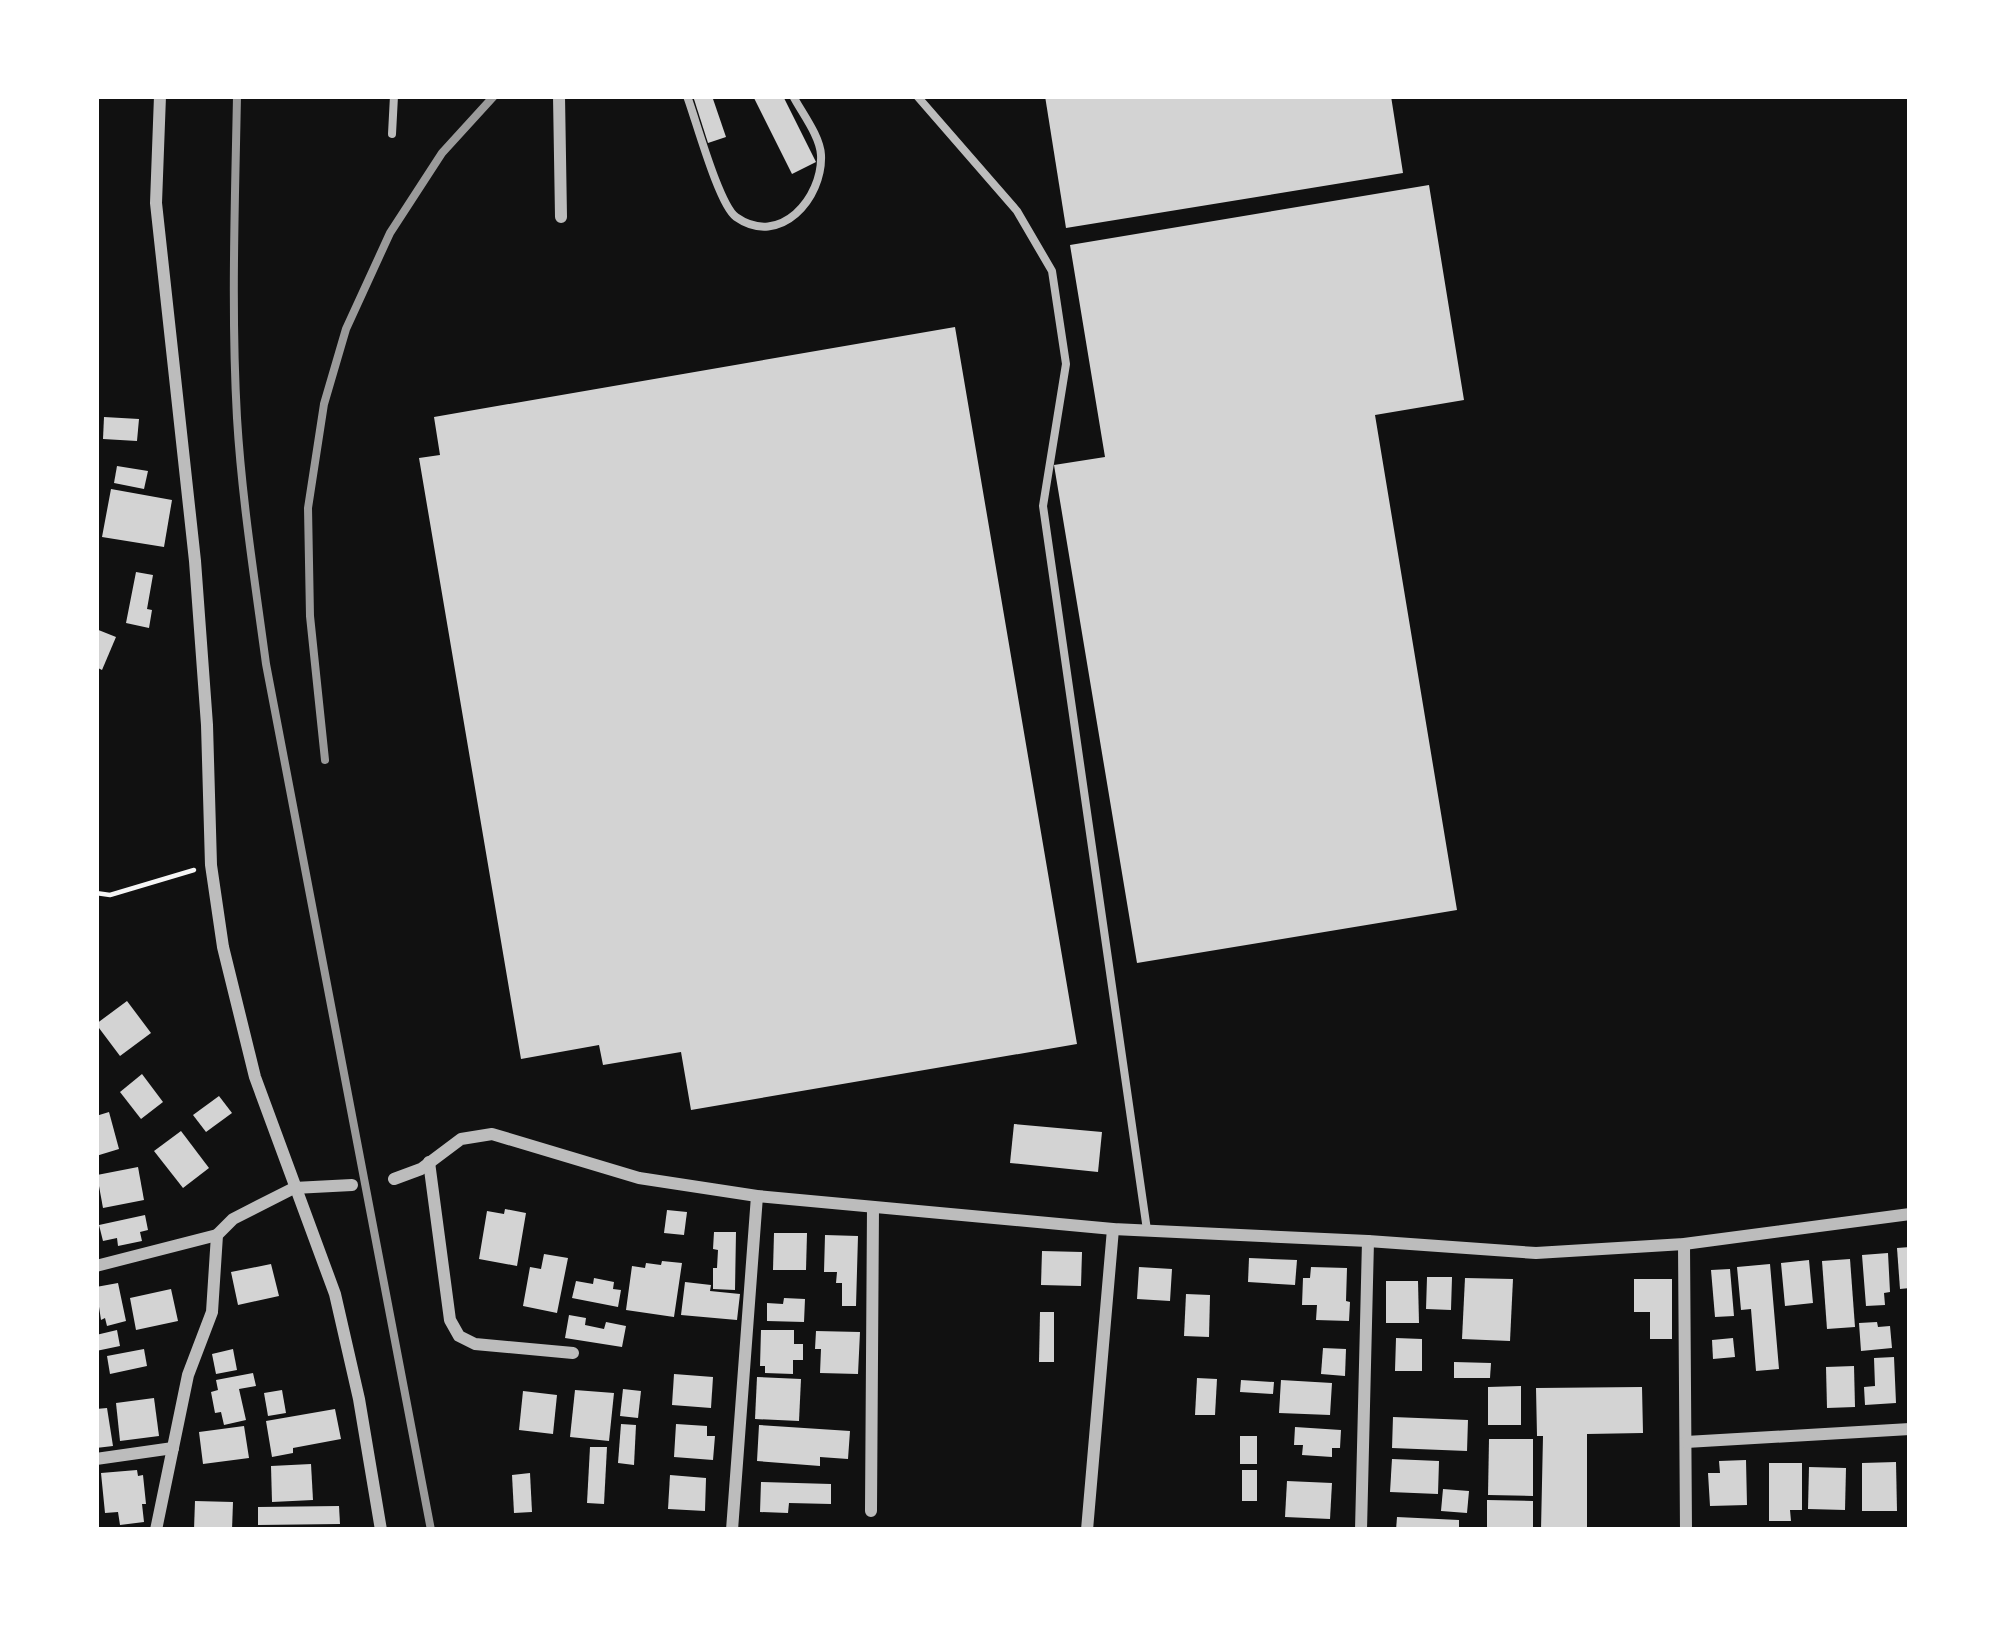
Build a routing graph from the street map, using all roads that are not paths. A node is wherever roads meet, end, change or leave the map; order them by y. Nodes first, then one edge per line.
1 (160, 96) edge
2 (394, 96) edge
3 (559, 96) edge
4 (687, 96) edge
5 (793, 96) edge
6 (917, 96) edge
7 (392, 134) dead end
8 (561, 217) dead end
9 (429, 1162) junction
10 (394, 1178) dead end
11 (352, 1185) dead end
12 (294, 1188) junction
13 (757, 1196) junction
14 (874, 1207) junction
15 (1910, 1214) edge
16 (1113, 1229) junction
17 (1147, 1232) junction
18 (217, 1235) junction
19 (1367, 1241) junction
20 (1684, 1244) junction
21 (96, 1265) edge
22 (573, 1353) dead end
23 (1910, 1429) edge
24 (1687, 1442) junction
25 (173, 1448) junction
26 (96, 1459) edge
27 (871, 1511) dead end
28 (156, 1530) edge
29 (380, 1530) edge
30 (732, 1530) edge
31 (1088, 1530) edge
32 (1361, 1530) edge
33 (1687, 1530) edge

1 - 12 street
2 - 7 lane
3 - 8 street
4 - 5 lane
6 - 17 lane
9 - 10 street
9 - 13 street
9 - 22 street
11 - 12 street
12 - 18 street
12 - 29 street
13 - 14 street
13 - 30 street
14 - 16 street
14 - 27 street
15 - 20 street
16 - 17 street
16 - 31 street
17 - 19 street
18 - 21 street
18 - 25 street
19 - 20 street
19 - 32 street
20 - 24 street
23 - 24 street
24 - 33 street
25 - 26 street
25 - 28 street

